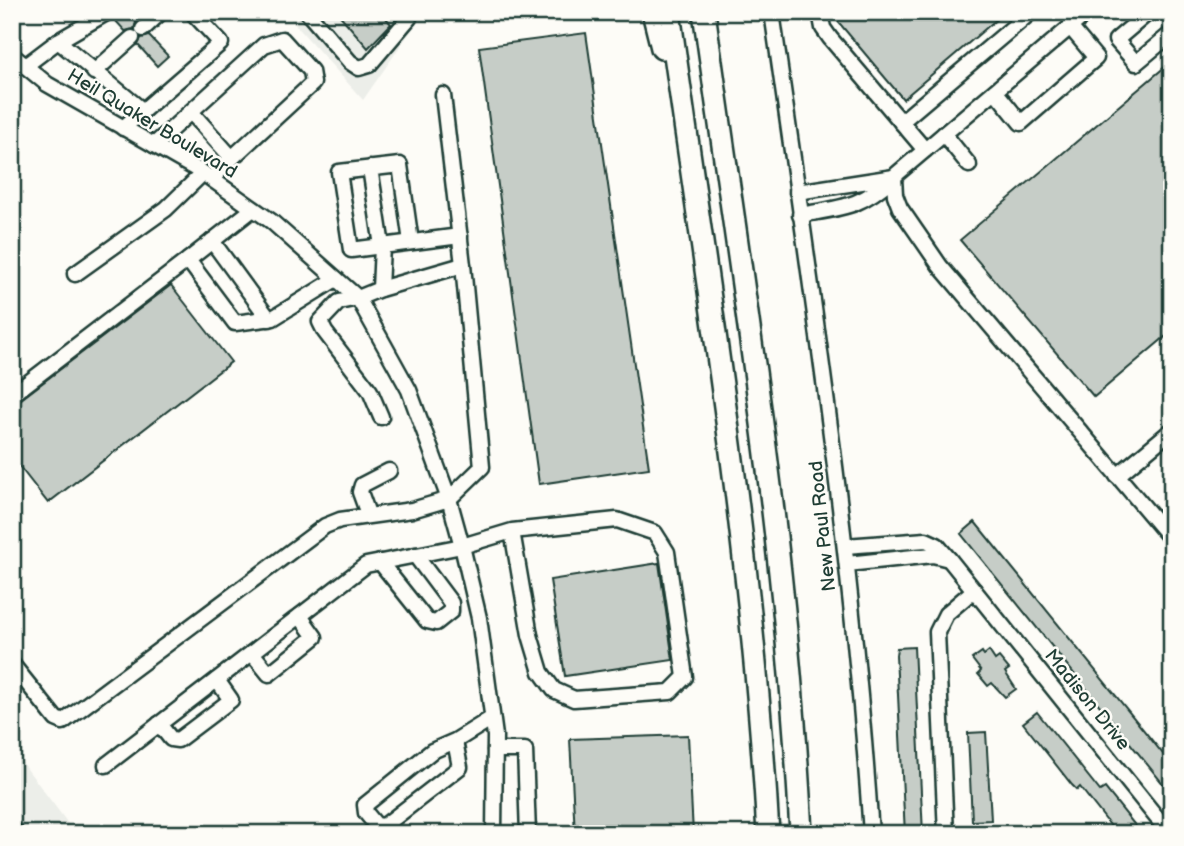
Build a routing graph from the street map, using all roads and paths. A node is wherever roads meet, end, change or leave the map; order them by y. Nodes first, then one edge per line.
1 (108, 12) edge
2 (161, 12) edge
3 (192, 12) edge
4 (307, 12) edge
5 (407, 12) edge
6 (653, 12) edge
7 (669, 12) edge
8 (704, 12) edge
9 (772, 12) edge
10 (820, 12) edge
11 (1031, 12) edge
12 (1088, 12) edge
13 (1146, 13) edge
14 (1070, 27) junction
15 (1172, 33) edge
16 (58, 41) junction
17 (16, 59) edge
18 (94, 72) junction
19 (995, 91) junction
20 (443, 95) dead end
21 (144, 111) junction
22 (191, 112) junction
23 (901, 122) junction
24 (123, 128) junction
25 (944, 134) junction
26 (154, 145) junction
27 (925, 150) junction
28 (232, 158) junction
29 (969, 165) dead end
30 (370, 168) junction
31 (691, 170) junction
32 (207, 176) junction
33 (894, 177) junction
34 (797, 191) junction
35 (253, 209) junction
36 (800, 215) junction
37 (460, 236) junction
38 (212, 241) junction
39 (411, 242) junction
40 (382, 246) junction
41 (188, 260) junction
42 (463, 265) junction
43 (75, 274) dead end
44 (336, 279) junction
45 (380, 289) junction
46 (358, 298) junction
47 (269, 319) junction
48 (12, 395) edge
49 (381, 417) dead end
50 (1172, 430) edge
51 (389, 471) dead end
52 (1117, 476) junction
53 (449, 499) junction
54 (368, 514) junction
55 (512, 531) junction
56 (1172, 540) edge
57 (892, 542) junction
58 (462, 546) junction
59 (845, 546) junction
60 (415, 555) junction
61 (893, 559) junction
62 (949, 559) junction
63 (380, 562) junction
64 (847, 564) junction
65 (974, 590) junction
66 (300, 616) junction
67 (252, 653) junction
68 (12, 664) edge
69 (217, 680) junction
70 (492, 718) junction
71 (159, 724) junction
72 (455, 741) junction
73 (495, 750) junction
74 (106, 765) dead end
75 (12, 828) edge
76 (17, 834) edge
77 (494, 834) edge
78 (528, 834) edge
79 (768, 834) edge
80 (801, 834) edge
81 (871, 834) edge
82 (946, 834) edge
83 (1170, 834) edge

1 - 16 street
2 - 18 street
3 - 21 street
4 - 5 street
6 - 31 highway
7 - 31 highway
8 - 80 highway
9 - 34 street, New Paul Road
10 - 23 street
11 - 23 street
12 - 14 street
13 - 15 street
14 - 19 street
14 - 19 street
16 - 17 street
16 - 18 street
17 - 24 street, Heil Quaker Boulevard
18 - 21 street
19 - 25 street
20 - 37 street
21 - 24 street
22 - 26 street
22 - 28 street
22 - 28 street
23 - 27 street
24 - 26 street, Heil Quaker Boulevard
25 - 27 street
25 - 29 street
26 - 32 street, Heil Quaker Boulevard
27 - 33 street
28 - 32 street
30 - 39 street
30 - 40 street
30 - 40 street
31 - 79 highway
32 - 35 street, Heil Quaker Boulevard
32 - 43 street
33 - 34 street
33 - 36 street
33 - 52 street
34 - 36 street, New Paul Road
35 - 38 street
35 - 44 street, Heil Quaker Boulevard
36 - 59 street, New Paul Road
37 - 39 street
37 - 42 street
38 - 41 street
38 - 47 street
39 - 40 street
40 - 45 street
41 - 47 street
41 - 48 street
42 - 45 street
42 - 53 street
44 - 46 street, Heil Quaker Boulevard
44 - 47 street
45 - 46 street
46 - 49 street
46 - 53 street, Heil Quaker Boulevard
50 - 52 street
51 - 54 street
52 - 56 street
53 - 54 street
53 - 58 street, Heil Quaker Boulevard
54 - 68 street
55 - 55 street
55 - 58 street
57 - 59 street, Madison Drive
57 - 61 street
57 - 62 street, Madison Drive
58 - 60 street
58 - 70 street, Heil Quaker Boulevard
59 - 64 street, New Paul Road
60 - 63 street
60 - 63 street
61 - 62 street
61 - 64 street
62 - 65 street, Madison Drive
63 - 66 street
64 - 81 street, New Paul Road
65 - 82 street
65 - 83 street, Madison Drive
66 - 67 street
66 - 67 street
67 - 69 street
69 - 71 street
69 - 71 street
70 - 72 street
70 - 73 street, Heil Quaker Boulevard
71 - 74 street
72 - 72 street
73 - 77 street, Heil Quaker Boulevard
73 - 78 street
75 - 76 street

